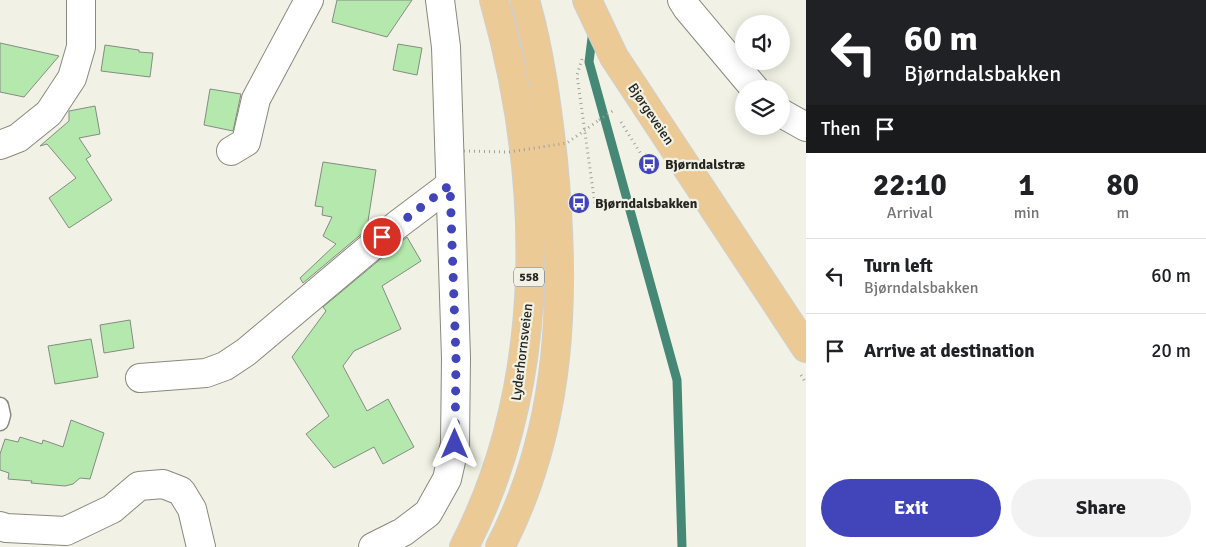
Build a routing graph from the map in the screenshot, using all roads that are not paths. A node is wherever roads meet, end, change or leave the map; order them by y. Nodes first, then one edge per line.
1 (81, 0) edge
2 (309, 0) edge
3 (440, 0) edge
4 (494, 0) edge
5 (525, 0) edge
6 (587, 0) edge
7 (682, 0) edge
8 (747, 80) edge
9 (790, 118) edge
10 (806, 127) edge
11 (0, 145) edge
12 (231, 151) dead end
13 (450, 185) junction
14 (806, 348) edge
15 (140, 378) dead end
16 (0, 406) edge
17 (0, 422) edge
18 (0, 526) edge
19 (201, 547) edge
20 (373, 547) edge
21 (464, 547) edge
22 (500, 547) edge

1 - 11 street
2 - 12 street
3 - 13 street
4 - 21 main road, Lyderhornsveien / 558
5 - 22 main road, 558
6 - 14 main road, Bjørgeveien
7 - 8 street
9 - 10 street
13 - 15 street
13 - 20 street
16 - 17 lane
18 - 19 street

